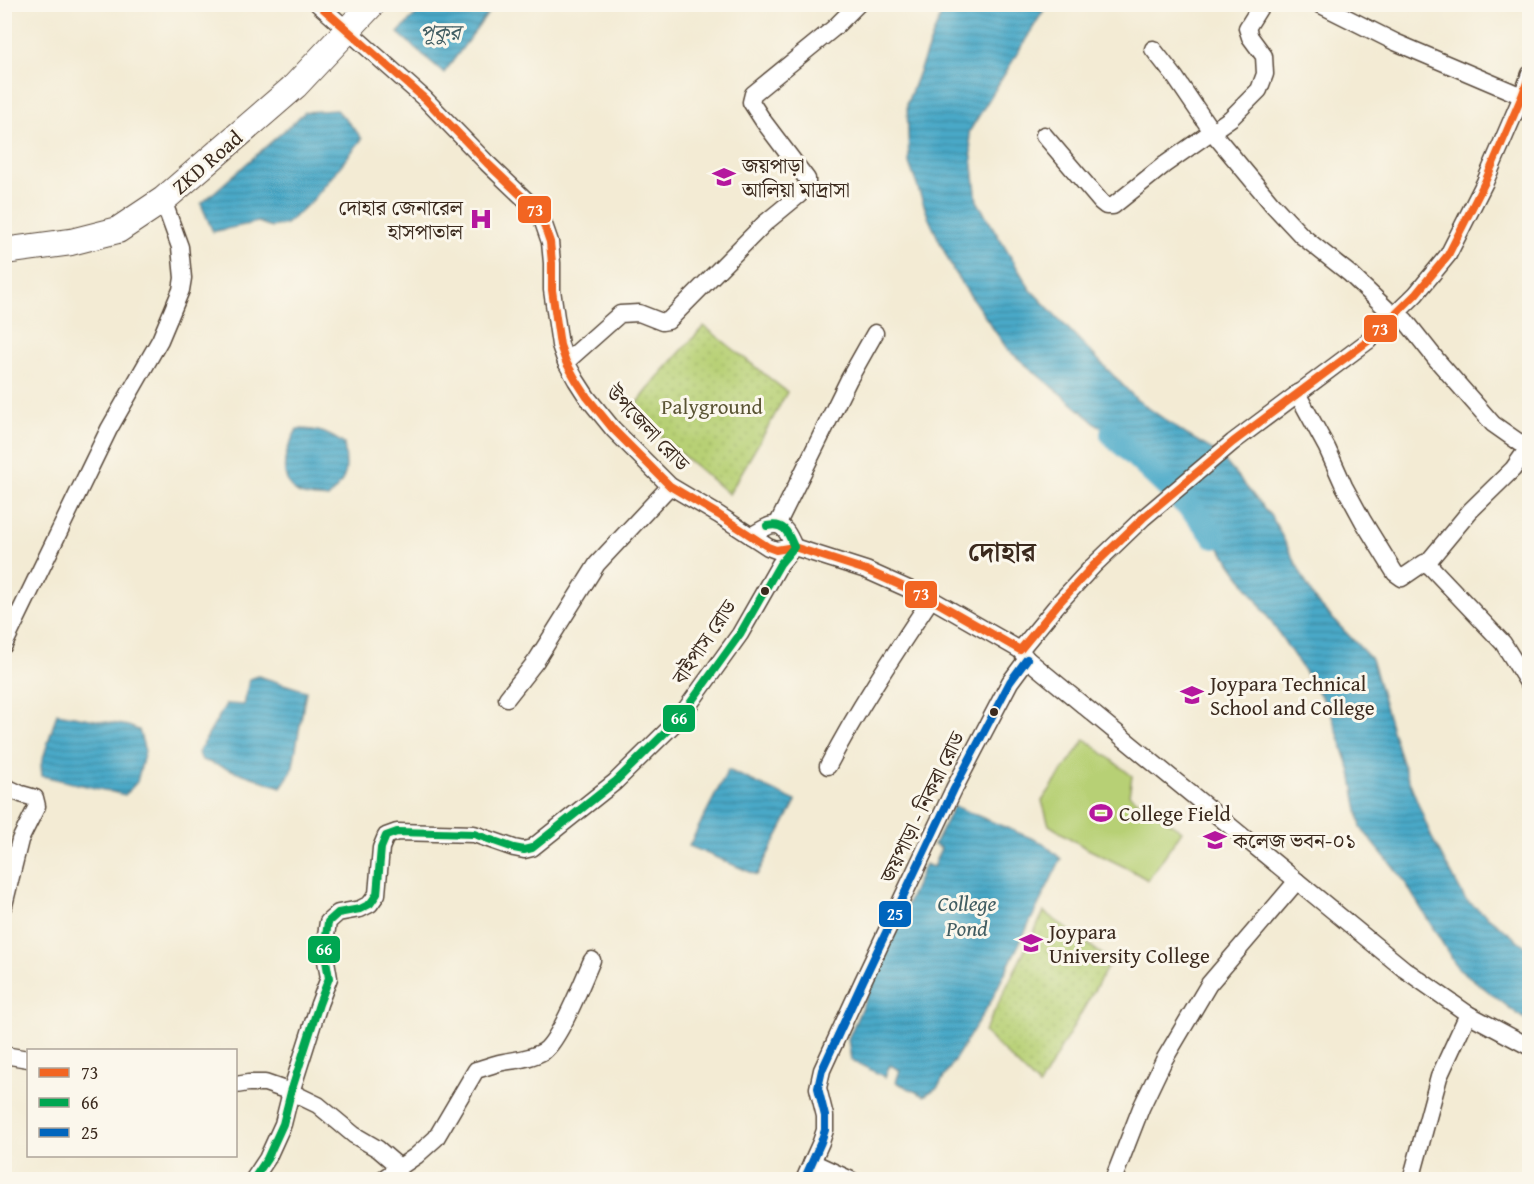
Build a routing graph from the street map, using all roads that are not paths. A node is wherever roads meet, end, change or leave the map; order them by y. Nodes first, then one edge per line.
1 (318, 4) edge
2 (372, 4) edge
3 (858, 4) edge
4 (1262, 4) edge
5 (1319, 4) edge
6 (349, 31) junction
7 (1153, 50) dead end
8 (1530, 74) edge
9 (1526, 100) edge
10 (1213, 133) junction
11 (1044, 135) dead end
12 (164, 200) junction
13 (4, 250) edge
14 (1393, 315) junction
15 (875, 333) dead end
16 (566, 362) junction
17 (1297, 393) junction
18 (1529, 448) edge
19 (670, 486) junction
20 (777, 525) junction
21 (751, 536) junction
22 (794, 548) junction
23 (1426, 563) junction
24 (931, 599) junction
25 (4, 645) edge
26 (1023, 655) junction
27 (1530, 686) edge
28 (507, 698) dead end
29 (828, 766) dead end
30 (4, 786) edge
31 (1297, 881) junction
32 (4, 905) edge
33 (592, 960) dead end
34 (1468, 1014) junction
35 (1530, 1047) edge
36 (4, 1055) edge
37 (27, 1059) edge
38 (237, 1085) edge
39 (291, 1092) junction
40 (812, 1162) junction
41 (399, 1167) junction
42 (253, 1179) edge
43 (381, 1179) edge
44 (804, 1179) edge
45 (851, 1179) edge
46 (1113, 1179) edge
47 (1411, 1179) edge

1 - 6 street, উপজেলা রোড
2 - 6 main road, ZKD Road
3 - 16 street
4 - 10 street
5 - 9 street
6 - 12 main road, ZKD Road
6 - 16 street, উপজেলা রোড
7 - 10 street
8 - 9 street
9 - 14 street
10 - 11 street
10 - 14 street
12 - 13 main road, ZKD Road
12 - 25 street
14 - 17 street
14 - 18 street
15 - 20 street
16 - 19 street, উপজেলা রোড
17 - 23 street
17 - 26 street
18 - 23 street
19 - 21 street, উপজেলা রোড
19 - 28 street
20 - 21 street
20 - 22 street
21 - 22 street, উপজেলা রোড
22 - 24 street, উপজেলা রোড
22 - 39 street, বাইপাস রোড
23 - 27 street
24 - 26 street, উপজেলা রোড
24 - 29 street
26 - 31 street, উপজেলা রোড
26 - 40 street, জয়পাড়া - নিকরা রোড
30 - 32 street
31 - 34 street, উপজেলা রোড
31 - 46 street
33 - 41 street
34 - 35 street, উপজেলা রোড
34 - 47 street
36 - 37 street
38 - 39 street
39 - 41 street
39 - 42 street
40 - 44 street, জয়পাড়া - নিকরা রোড
40 - 45 street
41 - 43 street

